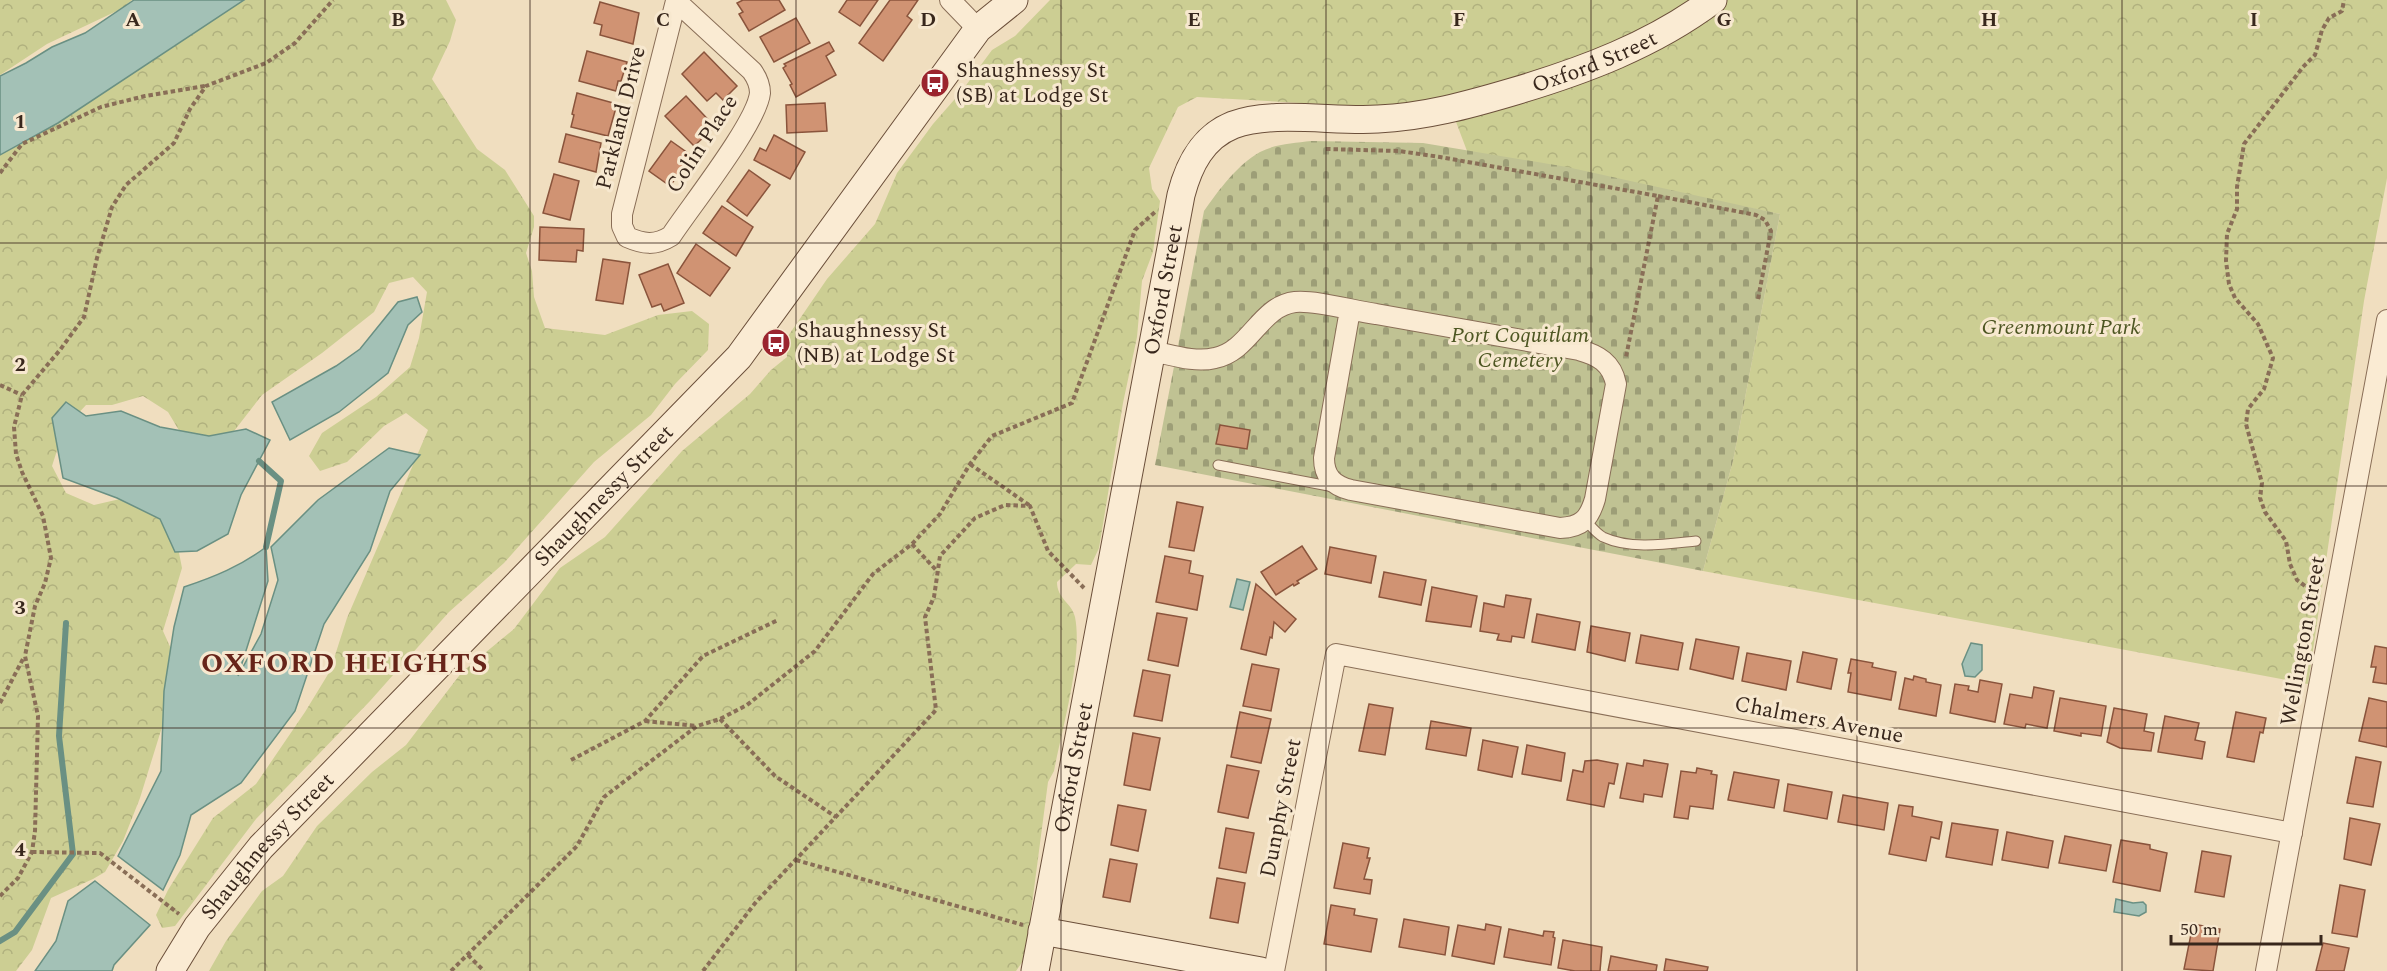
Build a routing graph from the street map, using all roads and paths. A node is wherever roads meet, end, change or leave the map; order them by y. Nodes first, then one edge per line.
1 (333, 0) edge
2 (950, 0) edge
3 (1014, 0) edge
4 (1713, 0) edge
5 (2344, 0) edge
6 (676, 1) edge
7 (978, 29) junction
8 (206, 86) junction
9 (1326, 149) dead end
10 (0, 173) edge
11 (1184, 185) junction
12 (1658, 196) junction
13 (621, 214) joint
14 (1758, 299) dead end
15 (1350, 310) junction
16 (2387, 320) edge
17 (1152, 351) junction
18 (1611, 369) junction
19 (2381, 380) edge
20 (0, 385) edge
21 (22, 395) junction
22 (970, 464) junction
23 (1218, 465) dead end
24 (1351, 490) junction
25 (1030, 506) junction
26 (1586, 521) junction
27 (1696, 541) dead end
28 (912, 544) junction
29 (938, 572) junction
30 (2339, 579) junction
31 (1105, 593) junction
32 (778, 620) dead end
33 (1336, 654) joint
34 (25, 656) junction
35 (0, 703) edge
36 (720, 719) junction
37 (645, 722) junction
38 (698, 726) junction
39 (571, 760) dead end
40 (836, 817) junction
41 (2292, 833) junction
42 (32, 852) junction
43 (795, 860) junction
44 (0, 896) edge
45 (197, 927) junction
46 (1042, 931) junction
47 (468, 955) junction
48 (170, 971) edge
49 (451, 971) edge
50 (484, 971) edge
51 (703, 971) edge
52 (1035, 971) edge
53 (1261, 971) edge
54 (1274, 971) edge
55 (2266, 971) edge

1 - 8 path
2 - 7 street
3 - 7 street, Shaughnessy Street
4 - 11 street, Oxford Street
5 - 30 path
6 - 13 street, Parkland Drive
6 - 13 street, Colin Place
7 - 45 street, Shaughnessy Street
8 - 10 path
8 - 21 path
9 - 12 path
11 - 17 street, Oxford Street
11 - 22 path
12 - 14 path
12 - 18 path
15 - 17 street
15 - 18 street
15 - 24 street
16 - 19 street, Wellington Street
17 - 31 street, Oxford Street
18 - 26 street
19 - 30 street, Wellington Street
20 - 21 path
21 - 34 path
22 - 25 path
22 - 28 path
23 - 24 lane
24 - 26 street
25 - 29 path
25 - 31 path
26 - 27 lane
28 - 29 path
28 - 36 path
29 - 40 path
30 - 41 street, Wellington Street
31 - 46 street, Oxford Street
32 - 37 path
33 - 41 street, Chalmers Avenue
33 - 54 street, Dunphy Street
34 - 35 path
34 - 42 path
36 - 38 path
36 - 40 path
37 - 38 path
37 - 39 path
38 - 47 path
40 - 43 path
41 - 55 street, Wellington Street
42 - 44 path
42 - 45 path
43 - 46 path
43 - 51 path
45 - 48 street, Shaughnessy Street
46 - 52 street, Oxford Street
46 - 53 street
47 - 49 path
47 - 50 path

